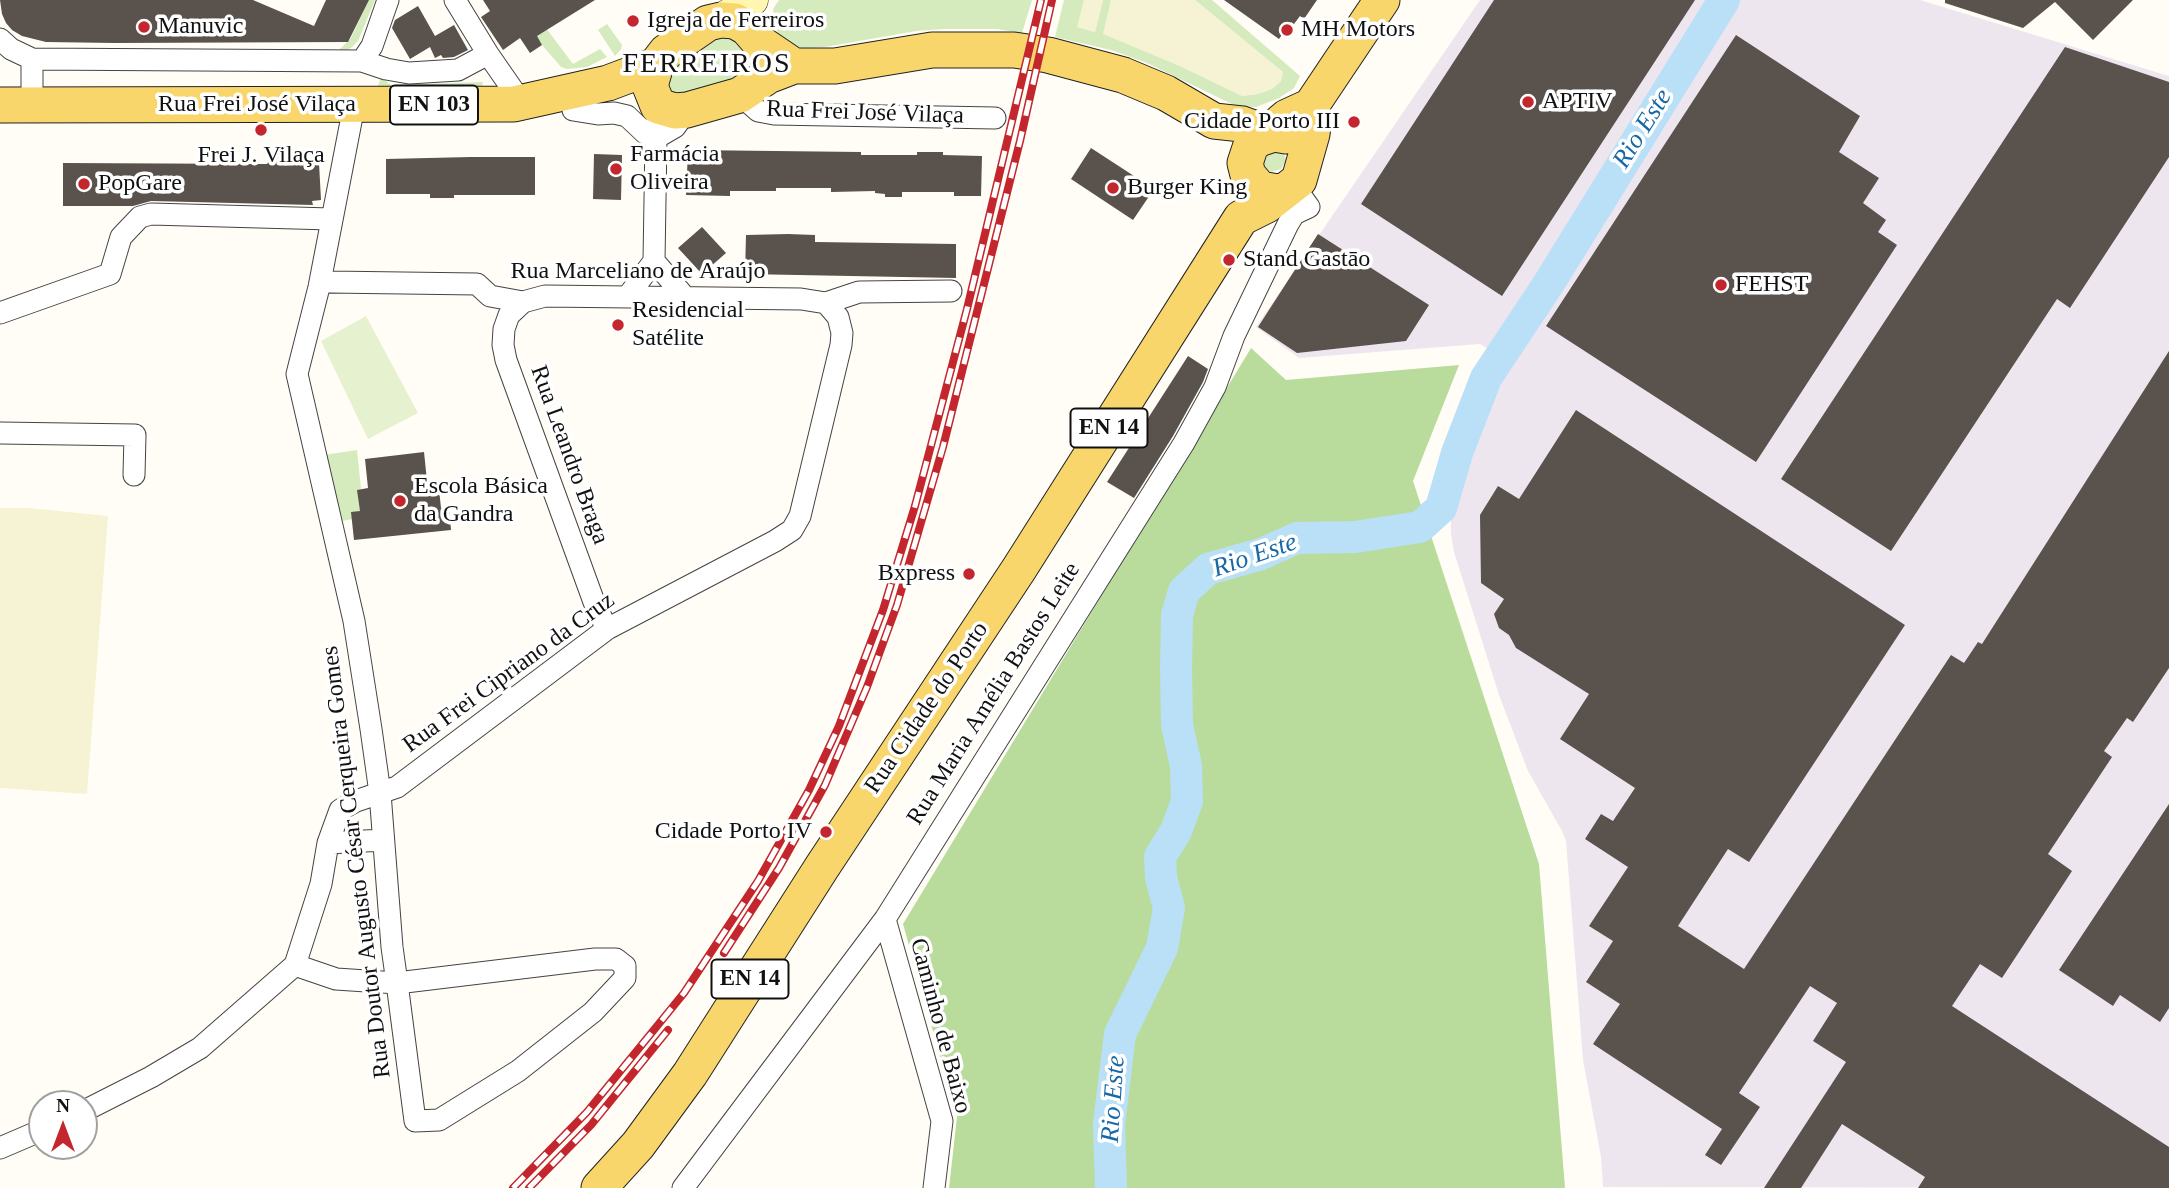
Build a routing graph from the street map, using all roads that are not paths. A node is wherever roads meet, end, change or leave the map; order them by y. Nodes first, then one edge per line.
1 (388, 0) edge
2 (455, 0) edge
3 (752, 0) edge
4 (758, 0) edge
5 (1382, 0) edge
6 (721, 20) junction
7 (0, 39) edge
8 (757, 40) junction
9 (488, 54) junction
10 (32, 59) junction
11 (362, 61) junction
12 (794, 66) junction
13 (748, 89) junction
14 (662, 103) junction
15 (16, 104) edge
16 (514, 104) junction
17 (354, 106) junction
18 (1311, 106) junction
19 (995, 118) dead end
20 (1258, 152) junction
21 (1298, 186) junction
22 (1241, 218) junction
23 (331, 219) junction
24 (654, 261) junction
25 (329, 282) dead end
26 (951, 291) dead end
27 (628, 296) junction
28 (684, 296) junction
29 (523, 302) junction
30 (825, 303) junction
31 (0, 313) edge
32 (0, 433) edge
33 (134, 475) dead end
34 (607, 629) junction
35 (380, 793) junction
36 (383, 841) junction
37 (328, 843) junction
38 (885, 919) junction
39 (295, 965) junction
40 (397, 983) junction
41 (98, 1104) edge
42 (28, 1136) edge
43 (0, 1148) edge
44 (599, 1188) edge
45 (683, 1188) edge
46 (934, 1188) edge

1 - 11 street
2 - 9 street
3 - 6 street, EN 103
4 - 8 street
5 - 18 main road
6 - 8 main road, Rua Frei José Vilaça
6 - 14 main road, Rua Frei José Vilaça / EN 103
7 - 10 street
8 - 12 main road, Rua Frei José Vilaça
8 - 13 main road, Rua Frei José Vilaça
9 - 11 street
9 - 16 street
10 - 11 street
10 - 15 street
12 - 13 main road, Rua Frei José Vilaça
12 - 20 main road, Rua Frei José Vilaça
13 - 14 main road, Rua Frei José Vilaça / EN 103
13 - 19 street, Rua Frei José Vilaça
14 - 16 main road, Rua Frei José Vilaça / EN 103
14 - 16 main road, Rua Frei José Vilaça / EN 103
14 - 24 street
15 - 17 main road, Rua Frei José Vilaça / EN 103
16 - 17 main road, Rua Frei José Vilaça / EN 103
17 - 23 street, Rua Doutor Augusto César Cerqueira Gomes
18 - 20 main road
18 - 21 main road
20 - 21 main road
20 - 21 main road
20 - 22 main road
21 - 22 main road, Rua Cidade do Porto / EN 14
21 - 38 street, Rua Maria Amélia Bastos Leite
22 - 44 main road, Rua Cidade do Porto / EN 14
23 - 31 street
23 - 35 street, Rua Doutor Augusto César Cerqueira Gomes
24 - 27 street
24 - 28 street
25 - 29 street, Rua Marceliano de Araújo
26 - 30 street
27 - 28 street, Rua Marceliano de Araújo
27 - 29 street, Rua Marceliano de Araújo
28 - 30 street, Rua Marceliano de Araújo
29 - 34 street, Rua Leandro Braga
30 - 34 street, Rua Frei Cipriano da Cruz
32 - 33 street
34 - 35 street, Rua Frei Cipriano da Cruz
35 - 36 street, Rua Doutor Augusto César Cerqueira Gomes
35 - 37 street, Rua Frei Cipriano da Cruz
36 - 37 street
36 - 40 street, Rua Doutor Augusto César Cerqueira Gomes
37 - 39 street, Rua Frei Cipriano da Cruz
38 - 45 street, Rua Maria Amélia Bastos Leite
38 - 46 street, Caminho de Baixo
39 - 40 street
39 - 41 street
40 - 40 street, Rua Doutor Augusto César Cerqueira Gomes
42 - 43 street

